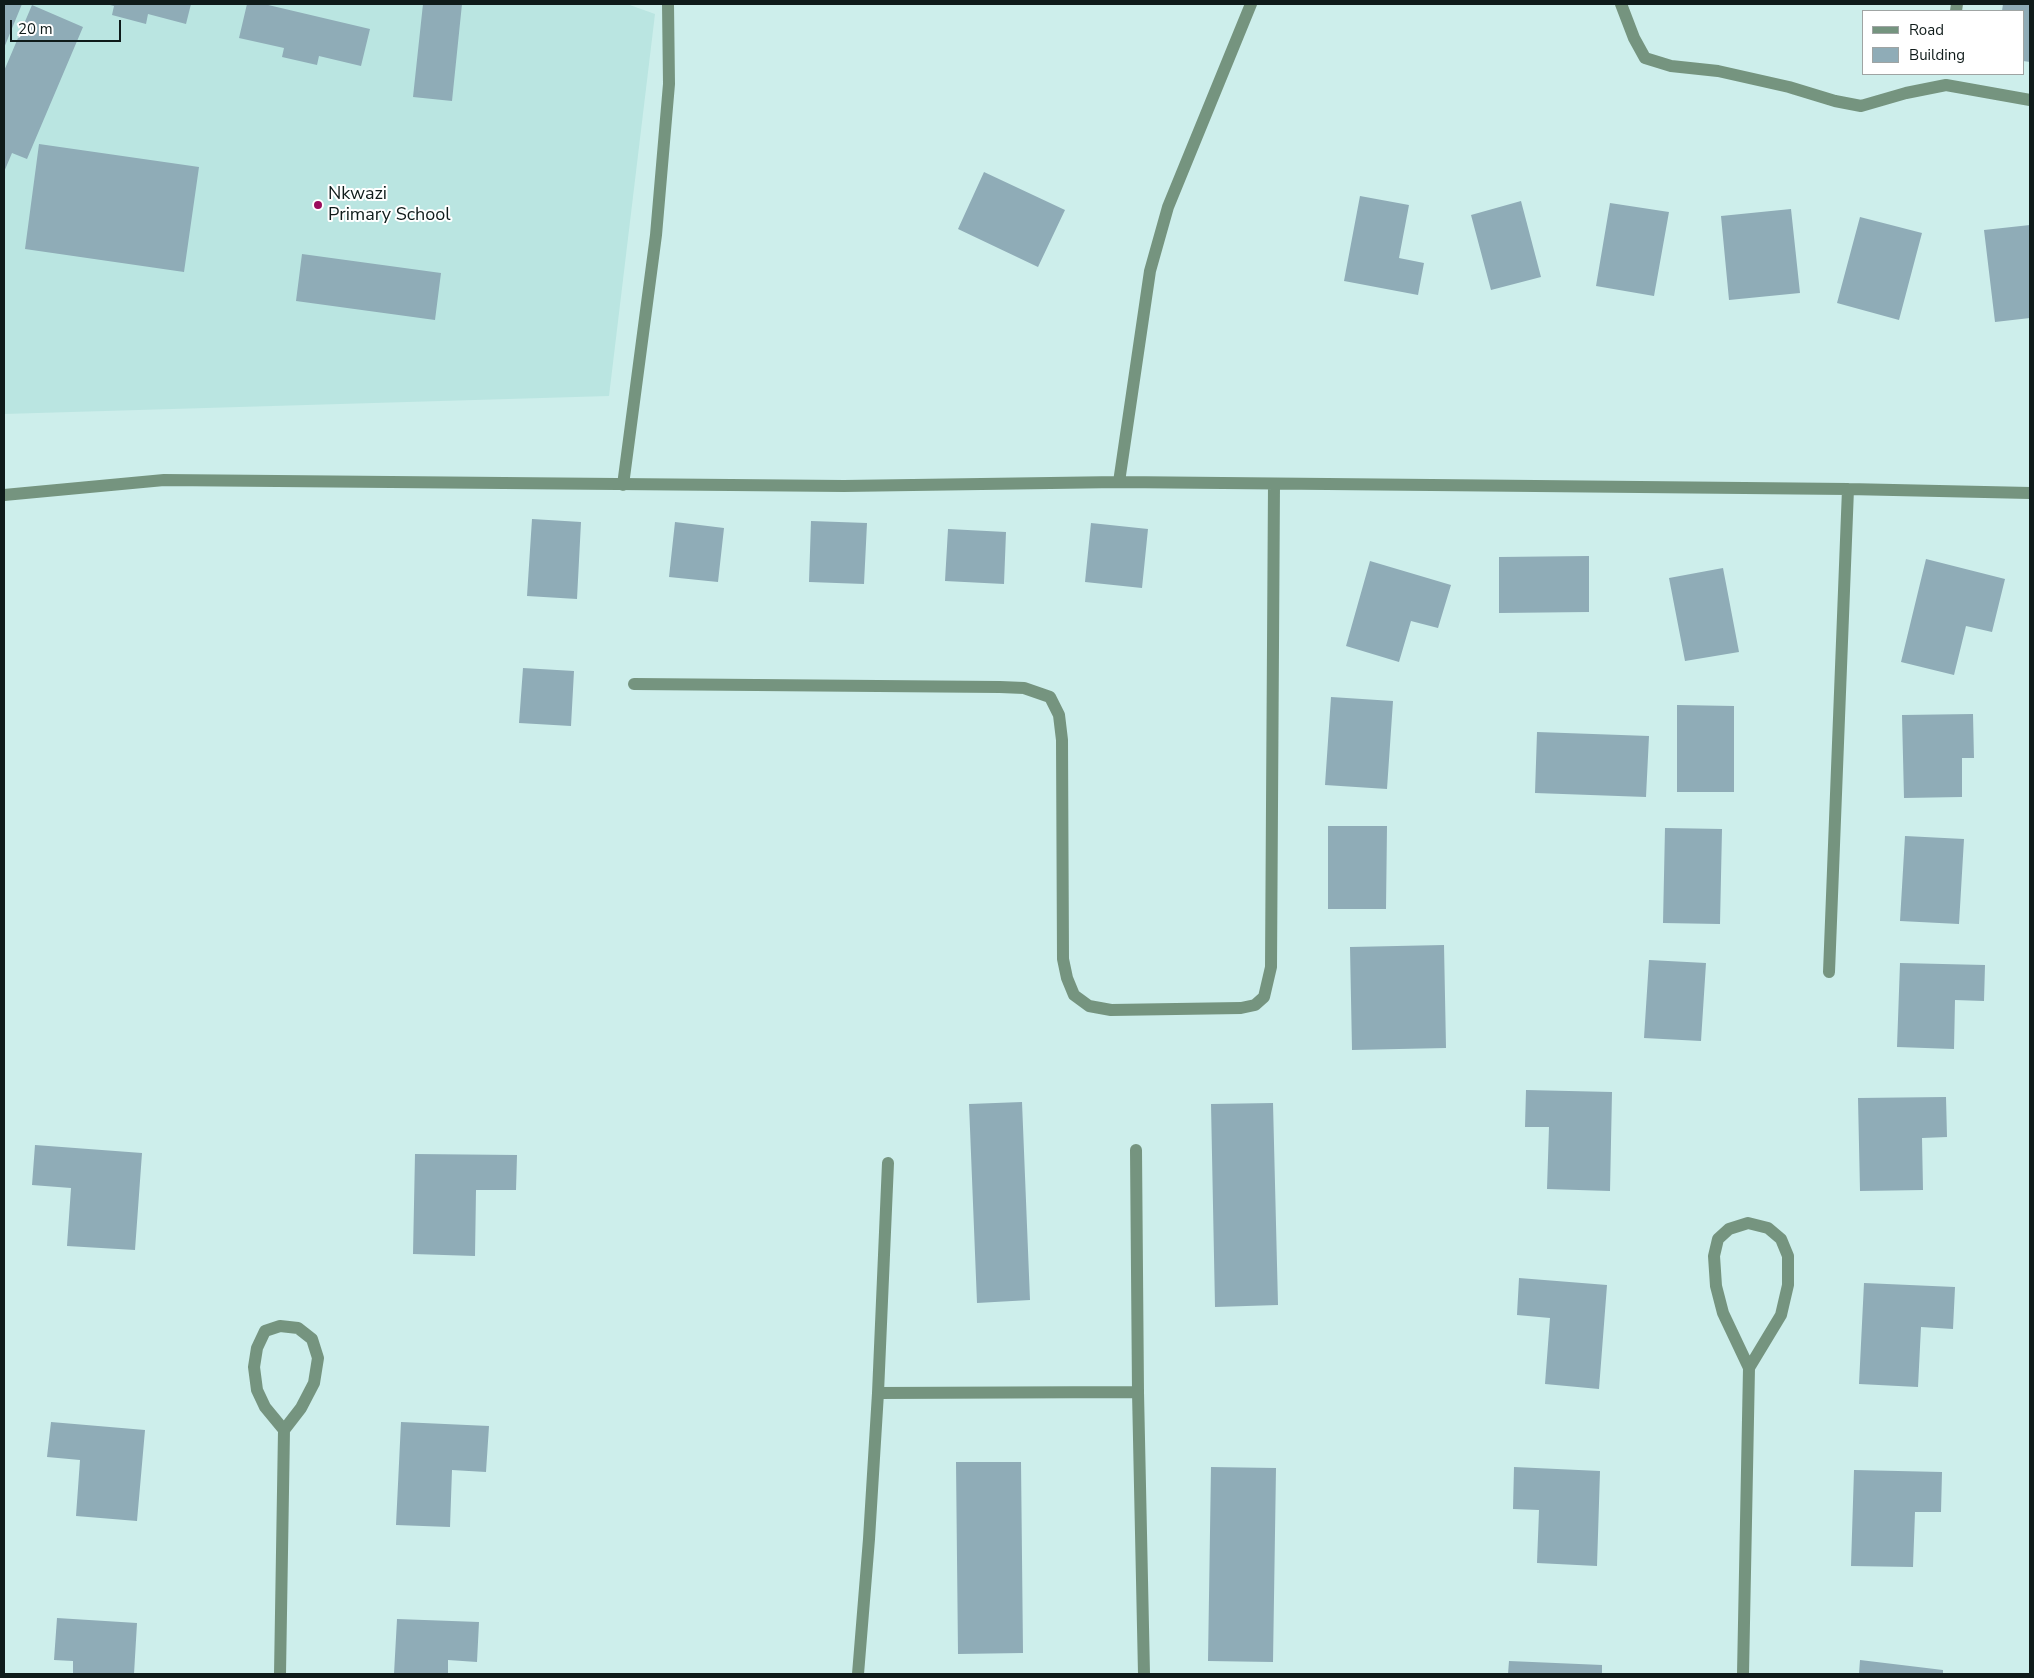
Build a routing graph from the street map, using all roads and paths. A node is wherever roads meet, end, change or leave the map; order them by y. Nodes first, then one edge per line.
1 (668, 4) edge
2 (1251, 4) edge
3 (1621, 4) edge
4 (1947, 79) edge
5 (2030, 100) edge
6 (1119, 482) junction
7 (623, 484) junction
8 (1274, 484) junction
9 (1848, 489) junction
10 (2030, 493) edge
11 (4, 495) edge
12 (634, 684) dead end
13 (1830, 972) dead end
14 (1136, 1150) dead end
15 (888, 1163) dead end
16 (1749, 1368) junction
17 (1138, 1392) junction
18 (878, 1394) junction
19 (284, 1430) junction
20 (280, 1674) edge
21 (858, 1674) edge
22 (1144, 1674) edge
23 (1743, 1674) edge

1 - 7 street
2 - 6 street
3 - 4 street
4 - 5 street
6 - 7 street
6 - 8 street
7 - 11 street
8 - 9 street
8 - 12 street
9 - 10 street
9 - 13 street
14 - 17 street
15 - 18 street
16 - 16 street
16 - 23 street
17 - 18 street
17 - 22 street
18 - 21 street
19 - 19 street
19 - 20 street

